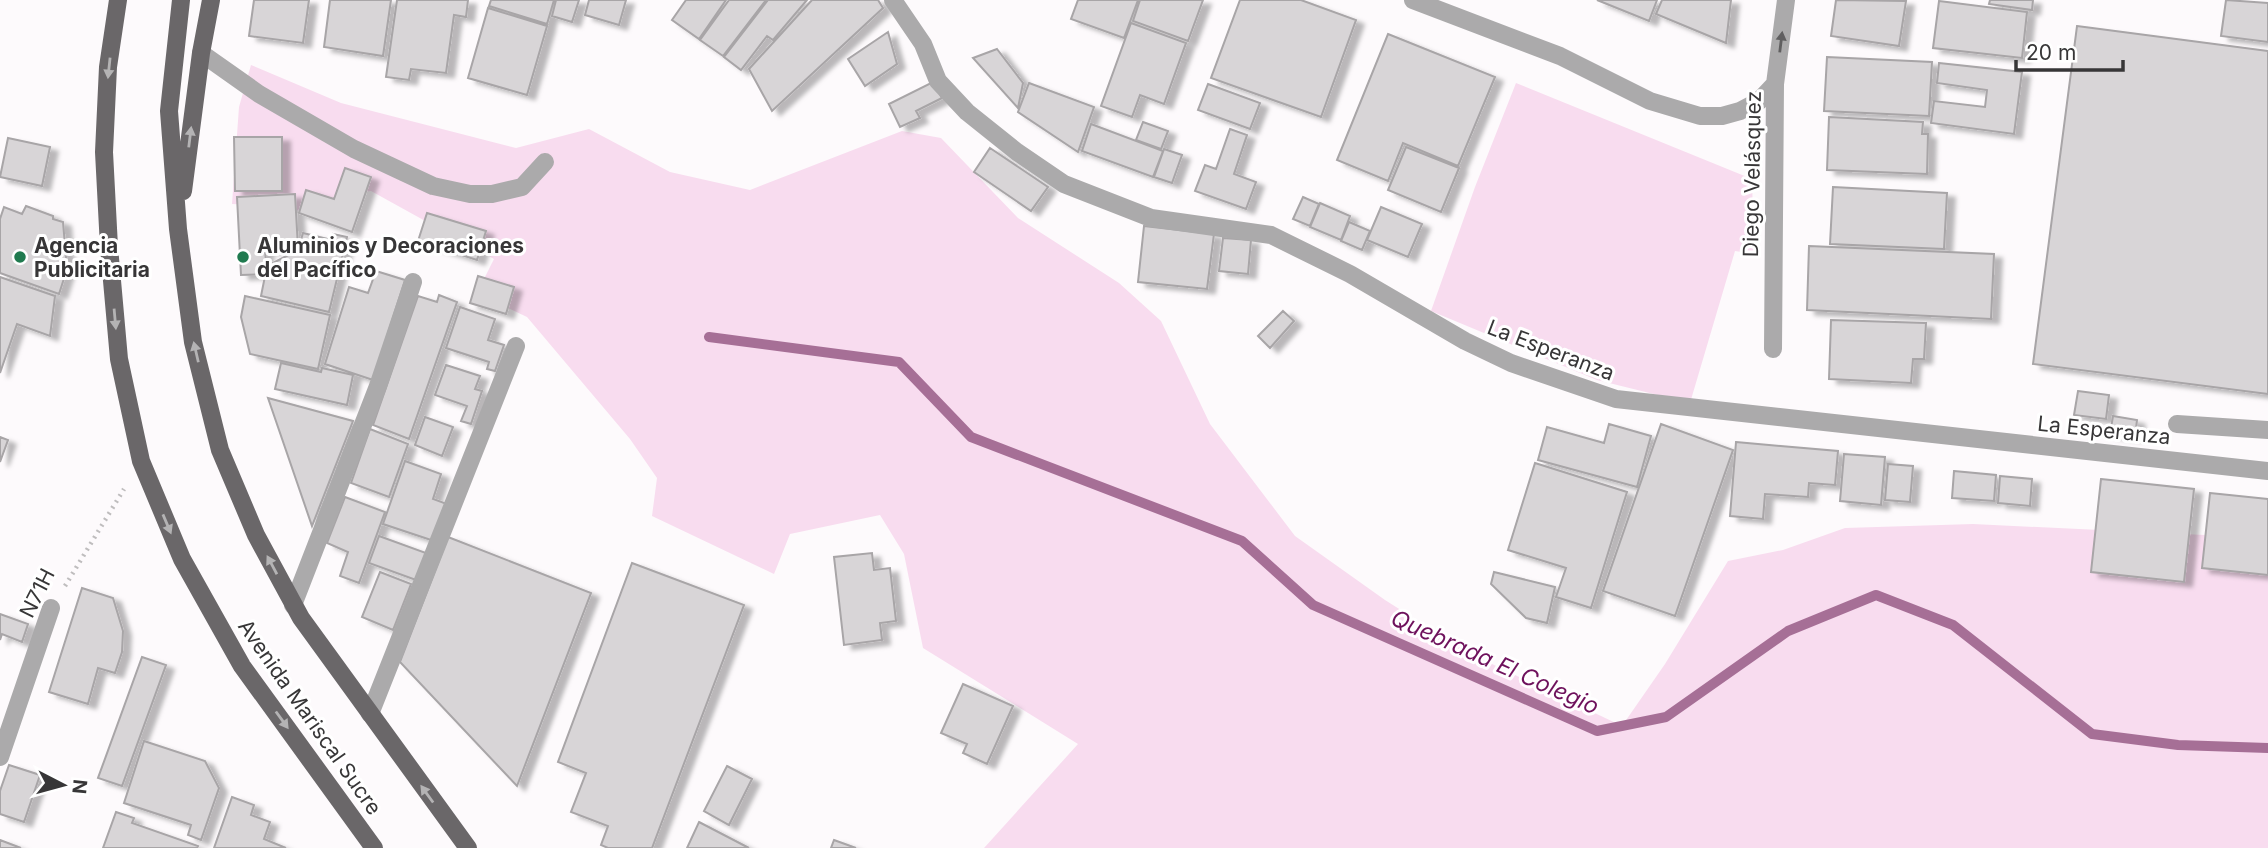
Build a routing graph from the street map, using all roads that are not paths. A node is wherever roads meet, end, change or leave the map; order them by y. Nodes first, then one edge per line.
1 (118, 0) edge
2 (181, 0) edge
3 (211, 0) edge
4 (893, 0) edge
5 (1413, 0) edge
6 (1786, 0) edge
7 (201, 53) junction
8 (1775, 84) junction
9 (545, 162) dead end
10 (178, 229) junction
11 (413, 282) dead end
12 (516, 346) dead end
13 (1773, 349) dead end
14 (2177, 424) dead end
15 (2268, 430) edge
16 (2268, 471) edge
17 (293, 605) junction
18 (51, 608) road end
19 (370, 714) junction
20 (0, 757) edge
21 (374, 848) edge
22 (468, 848) edge

1 -> 21 main road, Avenida Mariscal Sucre
2 - 10 main road
3 - 7 main road
4 - 16 street, La Esperanza
5 - 8 street
8 -> 6 street, Diego Velásquez
7 - 9 street
10 -> 7 main road
8 - 13 street, Diego Velásquez
17 -> 10 main road
11 - 17 street
12 - 19 street
14 - 15 street
17 - 19 main road
18 - 20 street, N71H
22 -> 19 main road

